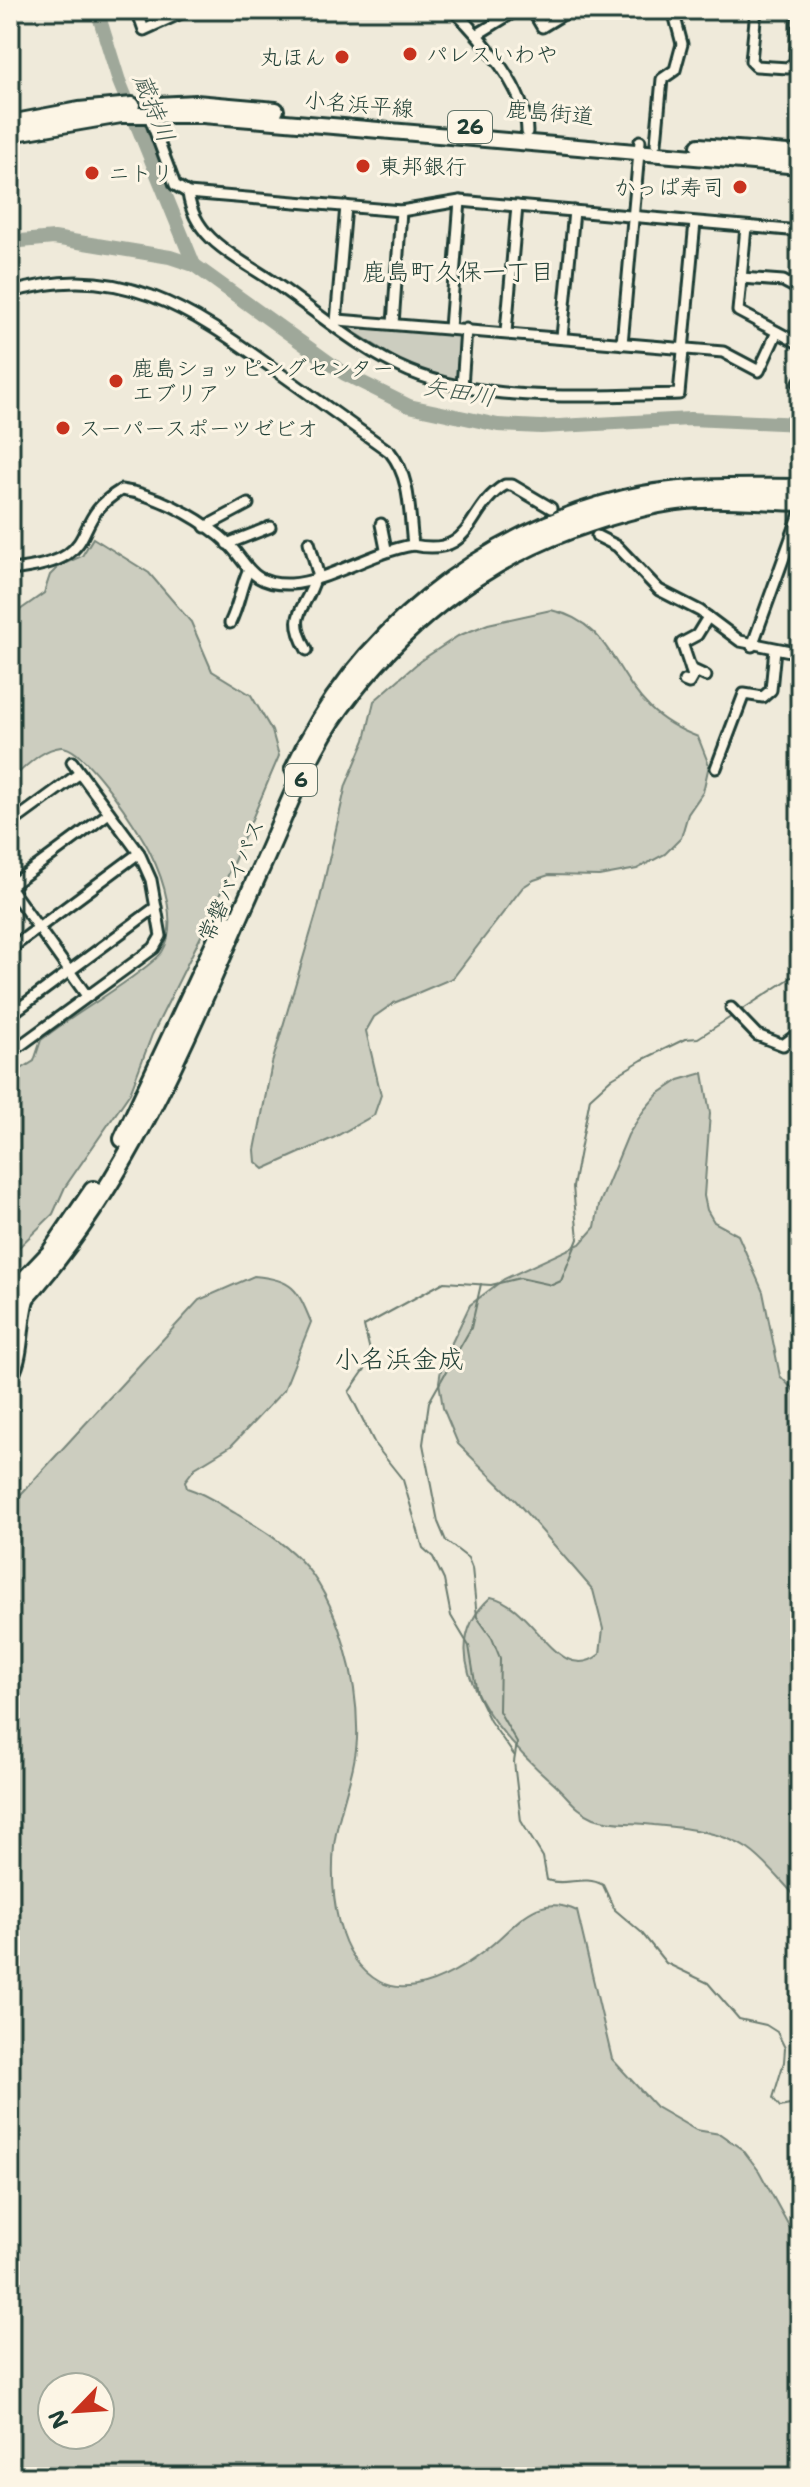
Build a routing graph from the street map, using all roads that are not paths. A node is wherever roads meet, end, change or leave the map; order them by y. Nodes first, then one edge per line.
1 (137, 10) edge
2 (188, 10) edge
3 (453, 10) edge
4 (517, 10) edge
5 (532, 10) edge
6 (570, 10) edge
7 (673, 10) edge
8 (756, 10) edge
9 (798, 10) edge
10 (478, 34) junction
11 (120, 110) junction
12 (143, 111) junction
13 (10, 123) edge
14 (527, 132) junction
15 (10, 134) edge
16 (656, 143) junction
17 (640, 146) junction
18 (800, 154) edge
19 (800, 166) edge
20 (188, 193) junction
21 (460, 201) junction
22 (346, 206) junction
23 (517, 206) junction
24 (401, 211) junction
25 (574, 211) junction
26 (634, 216) junction
27 (695, 222) junction
28 (746, 227) junction
29 (800, 231) edge
30 (741, 278) junction
31 (800, 290) edge
32 (10, 293) edge
33 (336, 322) junction
34 (393, 324) junction
35 (450, 328) junction
36 (466, 329) junction
37 (506, 332) junction
38 (777, 332) junction
39 (562, 337) junction
40 (622, 344) junction
41 (800, 344) edge
42 (683, 348) junction
43 (462, 387) junction
44 (800, 488) edge
45 (800, 502) edge
46 (248, 504) dead end
47 (551, 508) dead end
48 (800, 513) edge
49 (381, 524) dead end
50 (205, 527) junction
51 (270, 527) dead end
52 (597, 536) dead end
53 (309, 542) dead end
54 (227, 544) junction
55 (413, 545) junction
56 (386, 549) junction
57 (10, 570) edge
58 (248, 571) junction
59 (317, 578) junction
60 (708, 617) junction
61 (230, 623) dead end
62 (752, 646) junction
63 (775, 649) junction
64 (307, 650) dead end
65 (800, 653) edge
66 (691, 669) junction
67 (706, 676) dead end
68 (684, 681) dead end
69 (72, 762) dead end
70 (716, 768) dead end
71 (80, 773) junction
72 (109, 813) junction
73 (10, 824) edge
74 (139, 853) junction
75 (10, 887) edge
76 (156, 907) junction
77 (38, 928) junction
78 (10, 949) edge
79 (69, 971) junction
80 (87, 996) junction
81 (731, 1008) dead end
82 (10, 1015) edge
83 (800, 1032) edge
84 (10, 1053) edge
85 (15, 1294) edge
86 (10, 1314) edge
87 (12, 1360) edge

1 - 2 street
3 - 10 street
4 - 10 street
5 - 6 street
7 - 16 street
8 - 9 street
10 - 14 street
11 - 12 main road, 小名浜平線 / 26
11 - 13 main road, 26
11 - 15 main road, 小名浜平線 / 26
12 - 14 main road, 鹿島街道 / 26
12 - 17 main road, 小名浜平線 / 26
12 - 20 street
14 - 17 main road, 鹿島街道 / 26
16 - 17 main road, 鹿島街道 / 26
16 - 18 main road, 鹿島街道 / 26
17 - 19 main road, 小名浜平線 / 26
17 - 26 street
20 - 22 street
20 - 33 street
21 - 23 street
21 - 24 street
21 - 35 street
22 - 24 street
22 - 33 street
23 - 25 street
23 - 37 street
24 - 34 street
25 - 26 street
25 - 39 street
26 - 27 street
26 - 40 street
27 - 28 street
27 - 42 street
28 - 29 street
28 - 30 street
30 - 31 street
30 - 38 street
32 - 55 street
33 - 34 street
33 - 43 street
34 - 35 street
35 - 36 street
36 - 37 street
36 - 43 street
37 - 39 street
38 - 41 street
38 - 42 street
39 - 40 street
40 - 42 street
42 - 43 street
44 - 85 highway, 常磐バイパス / 6
45 - 85 highway, 常磐バイパス / 6
46 - 50 street
47 - 55 street
48 - 62 street
49 - 56 street
50 - 54 street
50 - 57 street
51 - 54 street
52 - 60 street
53 - 59 street
54 - 58 street
55 - 56 street
56 - 59 street
58 - 59 street
58 - 61 street
59 - 64 street
60 - 62 street
60 - 66 street
62 - 63 street
63 - 65 street
63 - 70 street
66 - 67 street
66 - 68 street
69 - 71 street
71 - 72 street
71 - 73 street
72 - 74 street
72 - 75 street
74 - 76 street
74 - 77 street
75 - 77 street
76 - 79 street
76 - 80 street
77 - 78 street
77 - 79 street
79 - 80 street
79 - 82 street
80 - 84 street
81 - 83 street
85 - 86 highway, 常磐バイパス / 6
85 - 87 highway

